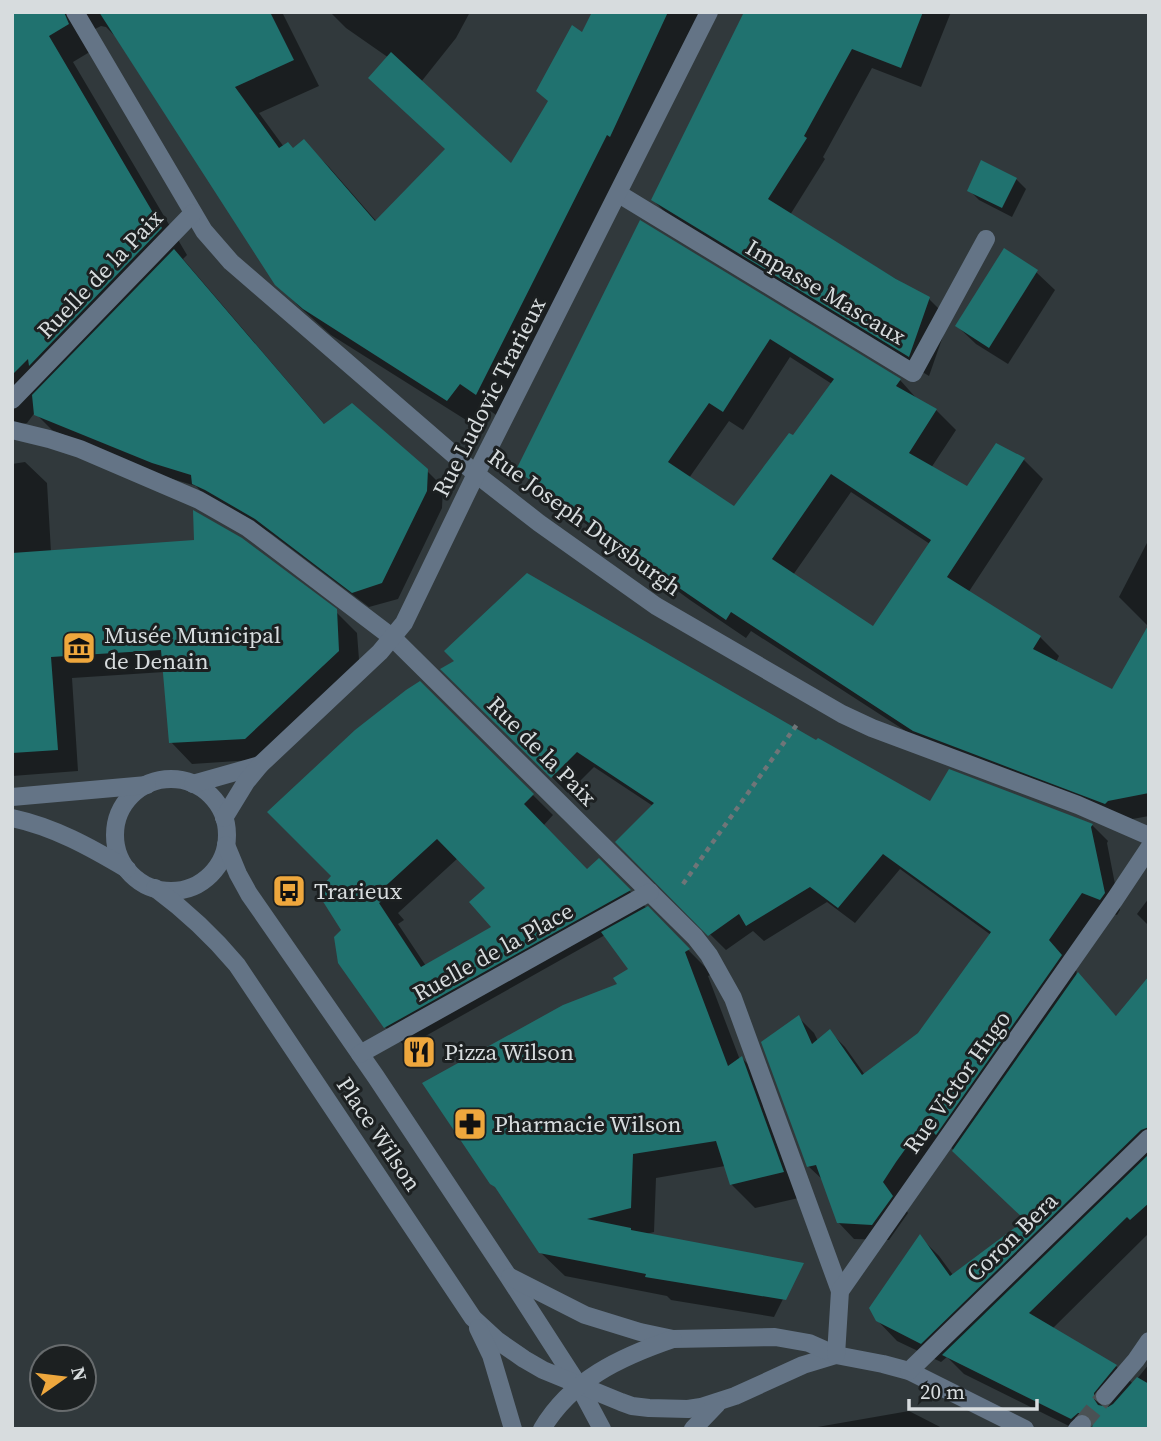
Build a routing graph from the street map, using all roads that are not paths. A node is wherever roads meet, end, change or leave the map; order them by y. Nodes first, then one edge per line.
1 (75, 12) edge
2 (709, 12) edge
3 (619, 194) junction
4 (193, 213) junction
5 (986, 239) dead end
6 (12, 400) edge
7 (12, 430) edge
8 (476, 474) junction
9 (393, 638) junction
10 (260, 765) junction
11 (193, 784) junction
12 (147, 785) junction
13 (12, 797) edge
14 (12, 818) edge
15 (224, 818) junction
16 (1149, 836) edge
17 (226, 845) junction
18 (1149, 848) edge
19 (127, 869) junction
20 (155, 888) junction
21 (650, 892) junction
22 (360, 1054) junction
23 (1149, 1139) edge
24 (508, 1276) junction
25 (840, 1291) junction
26 (473, 1318) junction
27 (673, 1339) junction
28 (1149, 1341) edge
29 (836, 1355) junction
30 (909, 1371) junction
31 (579, 1386) junction
32 (1105, 1396) tunnel mouth
33 (720, 1402) junction
34 (513, 1429) edge
35 (542, 1429) edge
36 (603, 1429) edge
37 (693, 1429) edge
38 (1025, 1429) edge

1 - 4 street, Rue Joseph Duysburgh
2 - 3 street, Rue Ludovic Trarieux
3 - 5 street, Impasse Mascaux
3 - 8 street, Rue Ludovic Trarieux
4 - 6 street, Ruelle de la Paix
4 - 8 street, Rue Joseph Duysburgh
7 - 9 street, Rue de la Paix
8 - 9 street, Rue Ludovic Trarieux
8 - 16 street, Rue Joseph Duysburgh
9 - 10 street, Rue Ludovic Trarieux
9 - 21 street, Rue de la Paix
10 - 11 street, Rue Ludovic Trarieux
10 - 15 street, Rue Ludovic Trarieux
11 - 12 street
11 - 15 street
12 - 13 street
12 - 19 street
14 - 19 street, Place Wilson
15 - 17 street, Place Wilson
17 - 20 street
17 - 22 street, Place Wilson
18 - 25 street, Rue Victor Hugo
19 - 20 street, Place Wilson
20 - 26 street, Place Wilson
21 - 22 street, Ruelle de la Place
21 - 25 street, Rue de la Paix
22 - 24 street, Place Wilson
23 - 30 street, Coron Bera
24 - 27 street, Place Wilson
24 - 31 street, Place Wilson
25 - 29 street
26 - 31 street, Place Wilson
26 - 34 street
27 - 29 street, Place Wilson
27 - 31 street
28 - 32 street
29 - 30 street
29 - 33 street, Place Wilson
30 - 38 street
31 - 33 street, Place Wilson
31 - 35 street
31 - 36 street, Place Wilson
33 - 37 street

